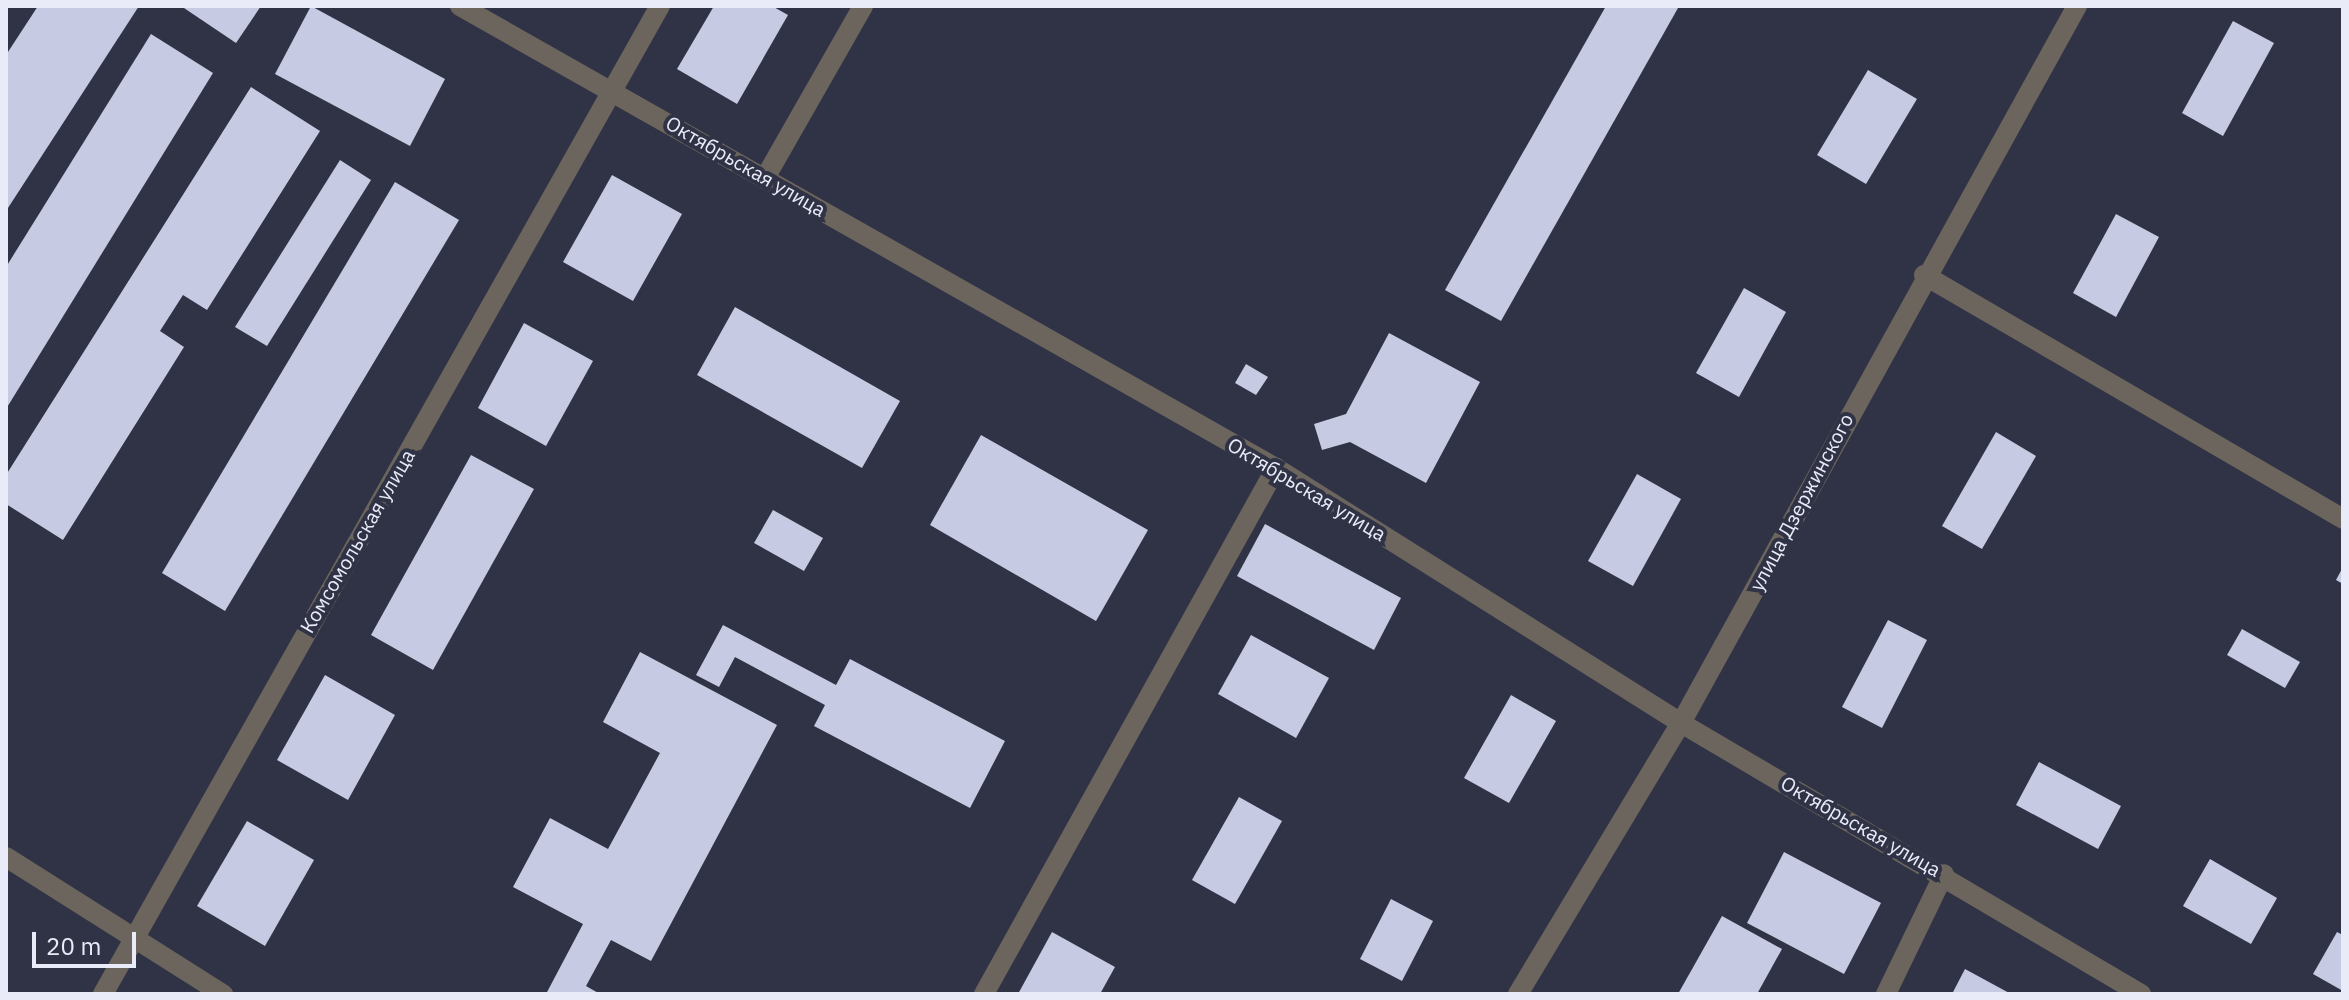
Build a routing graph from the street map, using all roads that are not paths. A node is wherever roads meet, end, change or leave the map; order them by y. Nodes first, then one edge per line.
1 (660, 6) edge
2 (863, 6) edge
3 (2077, 6) edge
4 (475, 9) edge
5 (613, 90) junction
6 (765, 178) junction
7 (1924, 275) junction
8 (1276, 468) junction
9 (2343, 519) edge
10 (1681, 723) junction
11 (6, 857) edge
12 (1944, 874) junction
13 (131, 938) junction
14 (103, 994) edge
15 (223, 994) edge
16 (984, 994) edge
17 (1518, 994) edge
18 (1886, 994) edge
19 (2141, 994) edge

1 - 5 street, Комсомольская улица
2 - 6 street
3 - 7 street, улица Дзержинского
4 - 5 street, Октябрьская улица
5 - 6 street, Октябрьская улица
5 - 13 street, Комсомольская улица
6 - 8 street, Октябрьская улица
7 - 9 street
7 - 10 street, улица Дзержинского
8 - 10 street, Октябрьская улица
8 - 16 street
10 - 12 street, Октябрьская улица
10 - 17 street, улица Дзержинского
11 - 13 street
12 - 18 street
12 - 19 street, Октябрьская улица
13 - 14 street, Комсомольская улица
13 - 15 street

